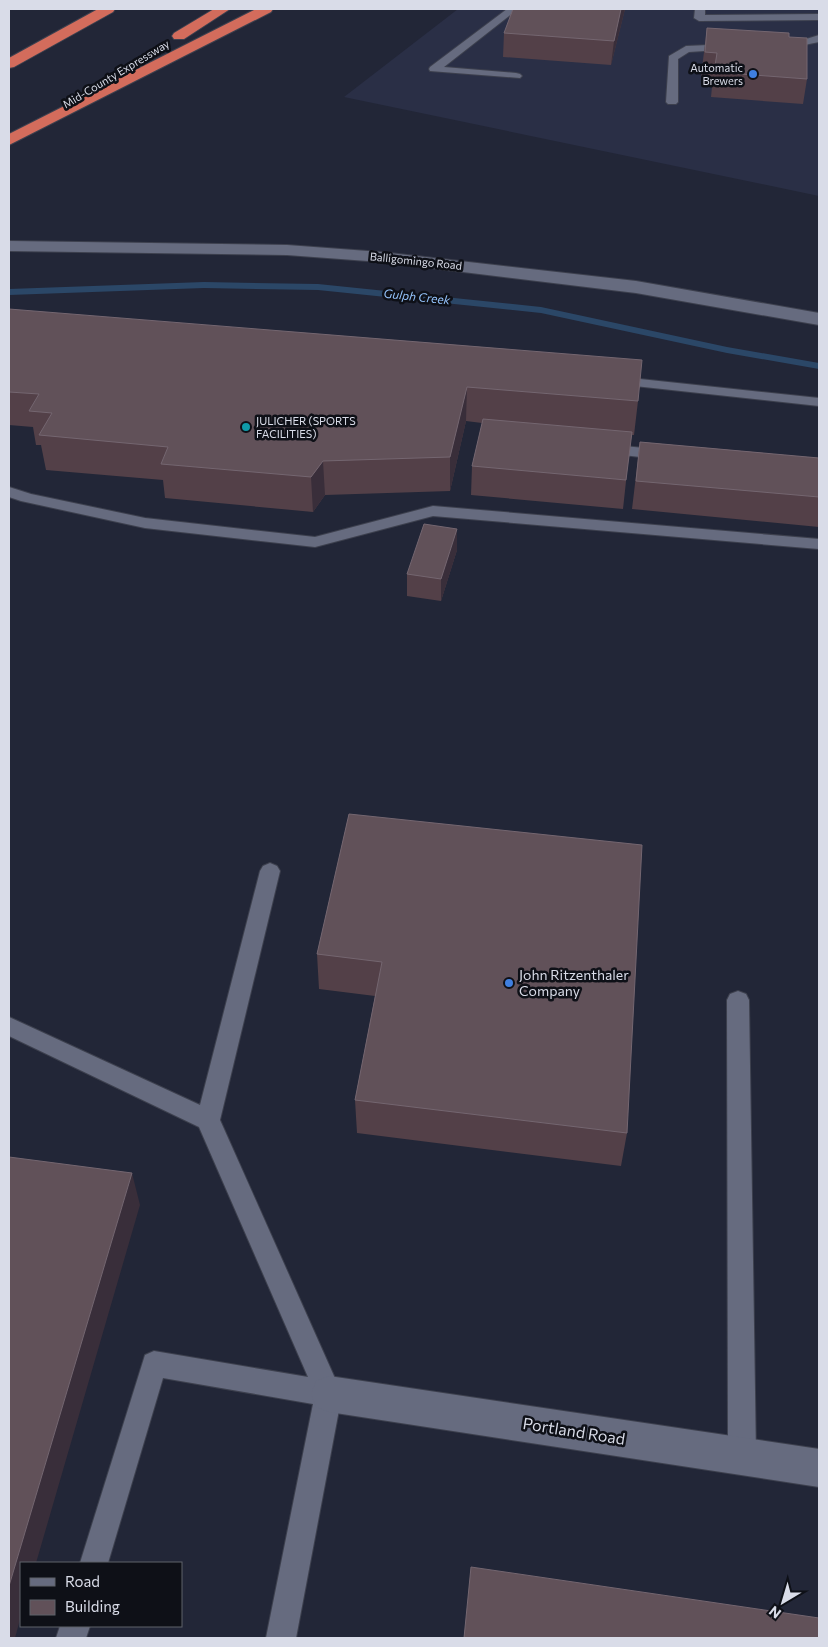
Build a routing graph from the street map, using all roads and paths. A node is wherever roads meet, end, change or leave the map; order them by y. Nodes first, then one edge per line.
1 (223, 9) edge
2 (266, 9) edge
3 (513, 9) edge
4 (700, 9) edge
5 (106, 10) edge
6 (769, 13) edge
7 (819, 17) edge
8 (819, 38) edge
9 (747, 48) edge
10 (765, 48) edge
11 (9, 64) edge
12 (516, 76) dead end
13 (672, 102) dead end
14 (9, 140) edge
15 (9, 246) edge
16 (819, 319) edge
17 (594, 378) edge
18 (819, 402) edge
19 (585, 447) edge
20 (683, 457) edge
21 (9, 492) edge
22 (819, 544) edge
23 (270, 871) dead end
24 (738, 1000) dead end
25 (9, 1026) edge
26 (208, 1120) junction
27 (329, 1394) junction
28 (742, 1456) junction
29 (819, 1468) edge
30 (94, 1562) edge
31 (281, 1638) edge

1 - 14 highway, Mid-County Expressway
2 - 14 highway
3 - 12 lane
4 - 6 lane
5 - 11 highway
6 - 7 lane
8 - 10 lane
9 - 13 lane
15 - 16 street, Balligomingo Road
17 - 18 lane
19 - 20 lane
21 - 22 lane
23 - 26 lane
24 - 28 lane
25 - 26 lane
26 - 27 lane
27 - 28 street, Portland Road
27 - 30 lane
27 - 31 lane
28 - 29 street, Portland Road

